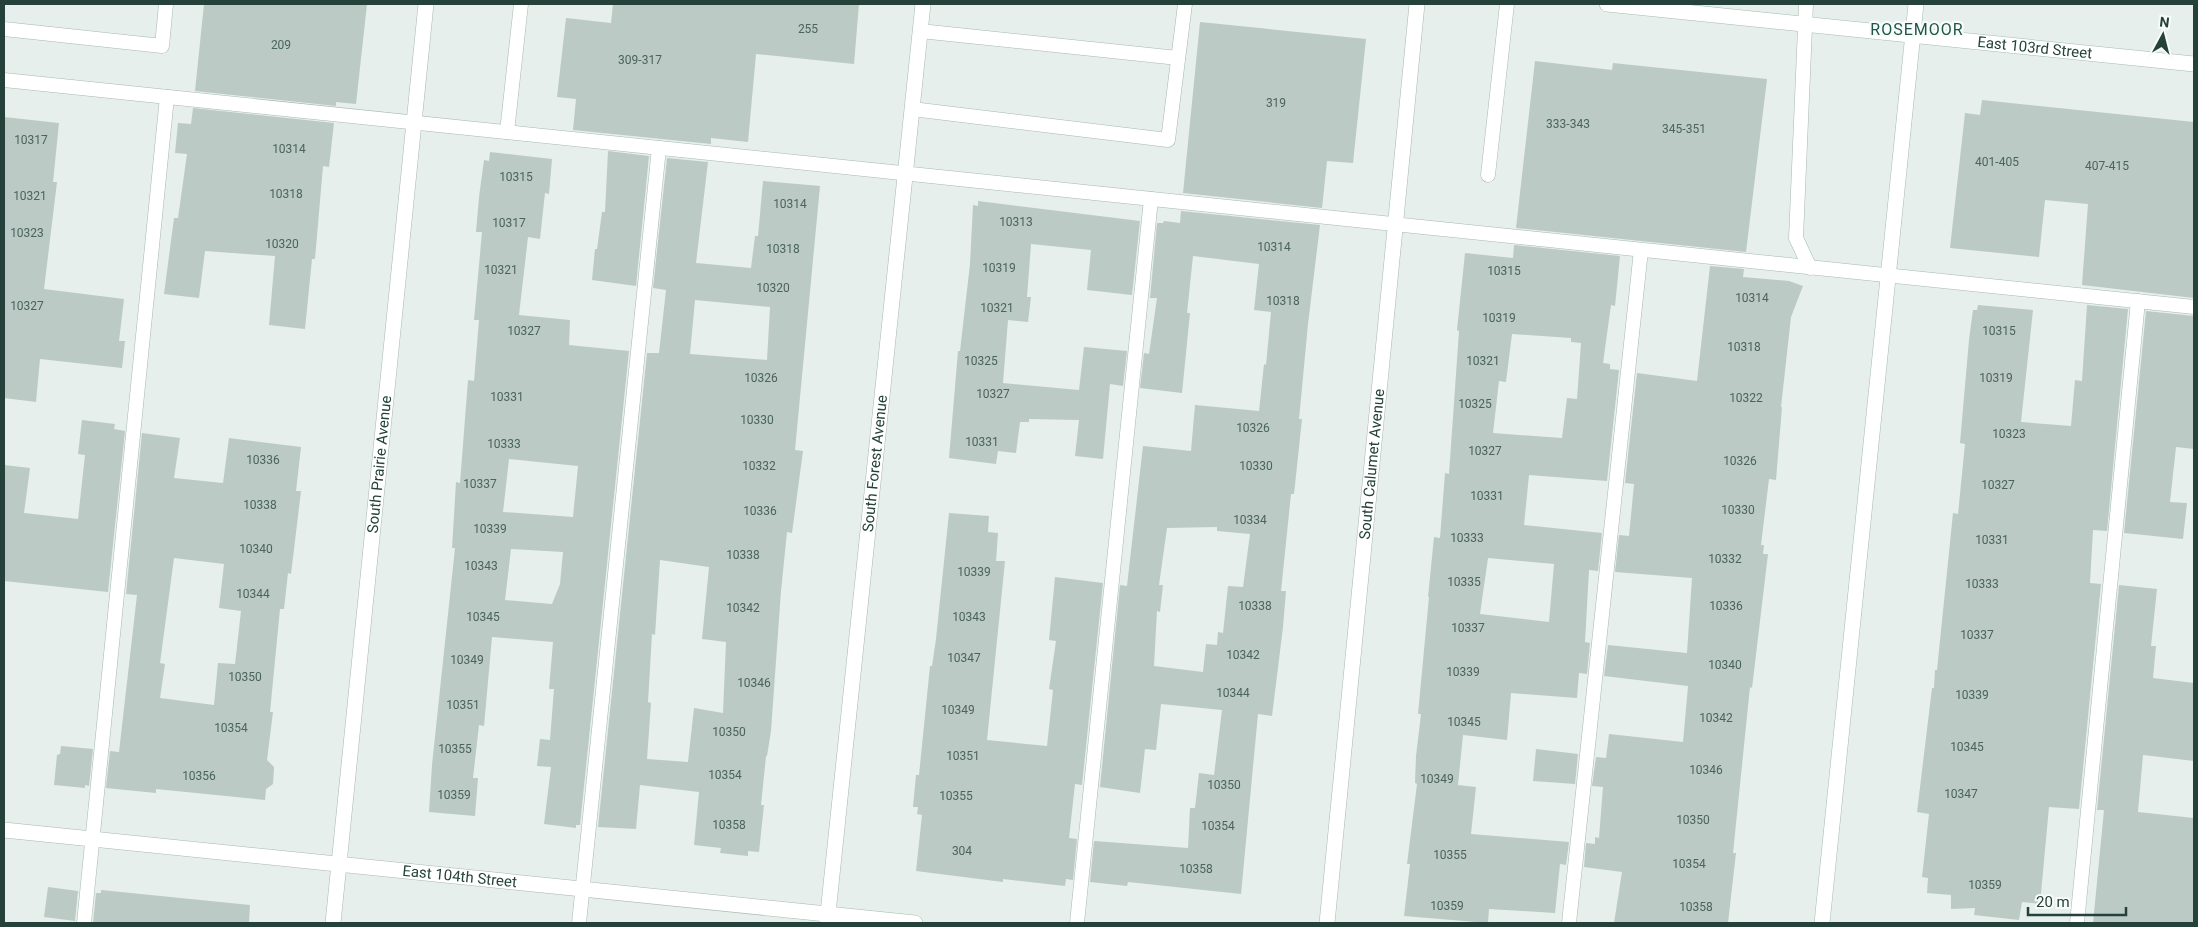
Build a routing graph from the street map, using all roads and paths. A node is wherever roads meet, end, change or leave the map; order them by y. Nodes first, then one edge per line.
1 (166, 4) edge
2 (426, 4) edge
3 (521, 4) edge
4 (922, 4) edge
5 (1185, 4) edge
6 (1417, 4) edge
7 (1507, 4) edge
8 (1607, 4) edge
9 (1806, 4) edge
10 (1916, 4) edge
11 (1714, 9) edge
12 (1804, 24) junction
13 (4, 29) edge
14 (920, 31) junction
15 (1914, 35) junction
16 (1178, 58) junction
17 (2194, 64) edge
18 (4, 80) edge
19 (167, 97) junction
20 (912, 109) junction
21 (414, 122) junction
22 (507, 132) junction
23 (660, 148) junction
24 (905, 173) junction
25 (1488, 175) dead end
26 (1151, 199) junction
27 (1396, 224) junction
28 (1641, 250) junction
29 (1810, 268) junction
30 (1888, 276) junction
31 (2138, 301) junction
32 (2194, 307) edge
33 (4, 830) edge
34 (93, 839) junction
35 (339, 864) junction
36 (583, 889) junction
37 (828, 919) edge
38 (84, 923) edge
39 (333, 923) edge
40 (579, 923) edge
41 (915, 923) edge
42 (1077, 923) edge
43 (1328, 923) edge
44 (1569, 923) edge
45 (1822, 923) edge
46 (2078, 923) edge

1 - 13 lane
2 - 21 street, South Prairie Avenue
3 - 22 lane
4 - 14 street, South Forest Avenue
5 - 16 lane
6 - 27 street, South Calumet Avenue
7 - 25 lane
8 - 11 street, East 103rd Street
9 - 12 lane
10 - 15 street
11 - 12 street, East 103rd Street
12 - 15 street, East 103rd Street
12 - 29 lane
14 - 16 lane
14 - 20 street, South Forest Avenue
15 - 17 street, East 103rd Street
15 - 30 street
16 - 20 lane
18 - 19 lane
19 - 21 lane
19 - 34 lane
20 - 24 street, South Forest Avenue
21 - 22 lane
21 - 35 street, South Prairie Avenue
22 - 23 lane
23 - 24 lane
23 - 36 lane
24 - 26 lane
24 - 37 street, South Forest Avenue
26 - 27 lane
26 - 42 lane
27 - 28 lane
27 - 43 street, South Calumet Avenue
28 - 29 lane
28 - 44 lane
29 - 30 lane
30 - 31 lane
30 - 45 street
31 - 32 lane
31 - 46 lane
33 - 34 street, East 104th Street
34 - 35 street, East 104th Street
34 - 38 lane
35 - 36 street, East 104th Street
35 - 39 street, South Prairie Avenue
36 - 37 street, East 104th Street
36 - 40 lane
37 - 41 street, East 104th Street

